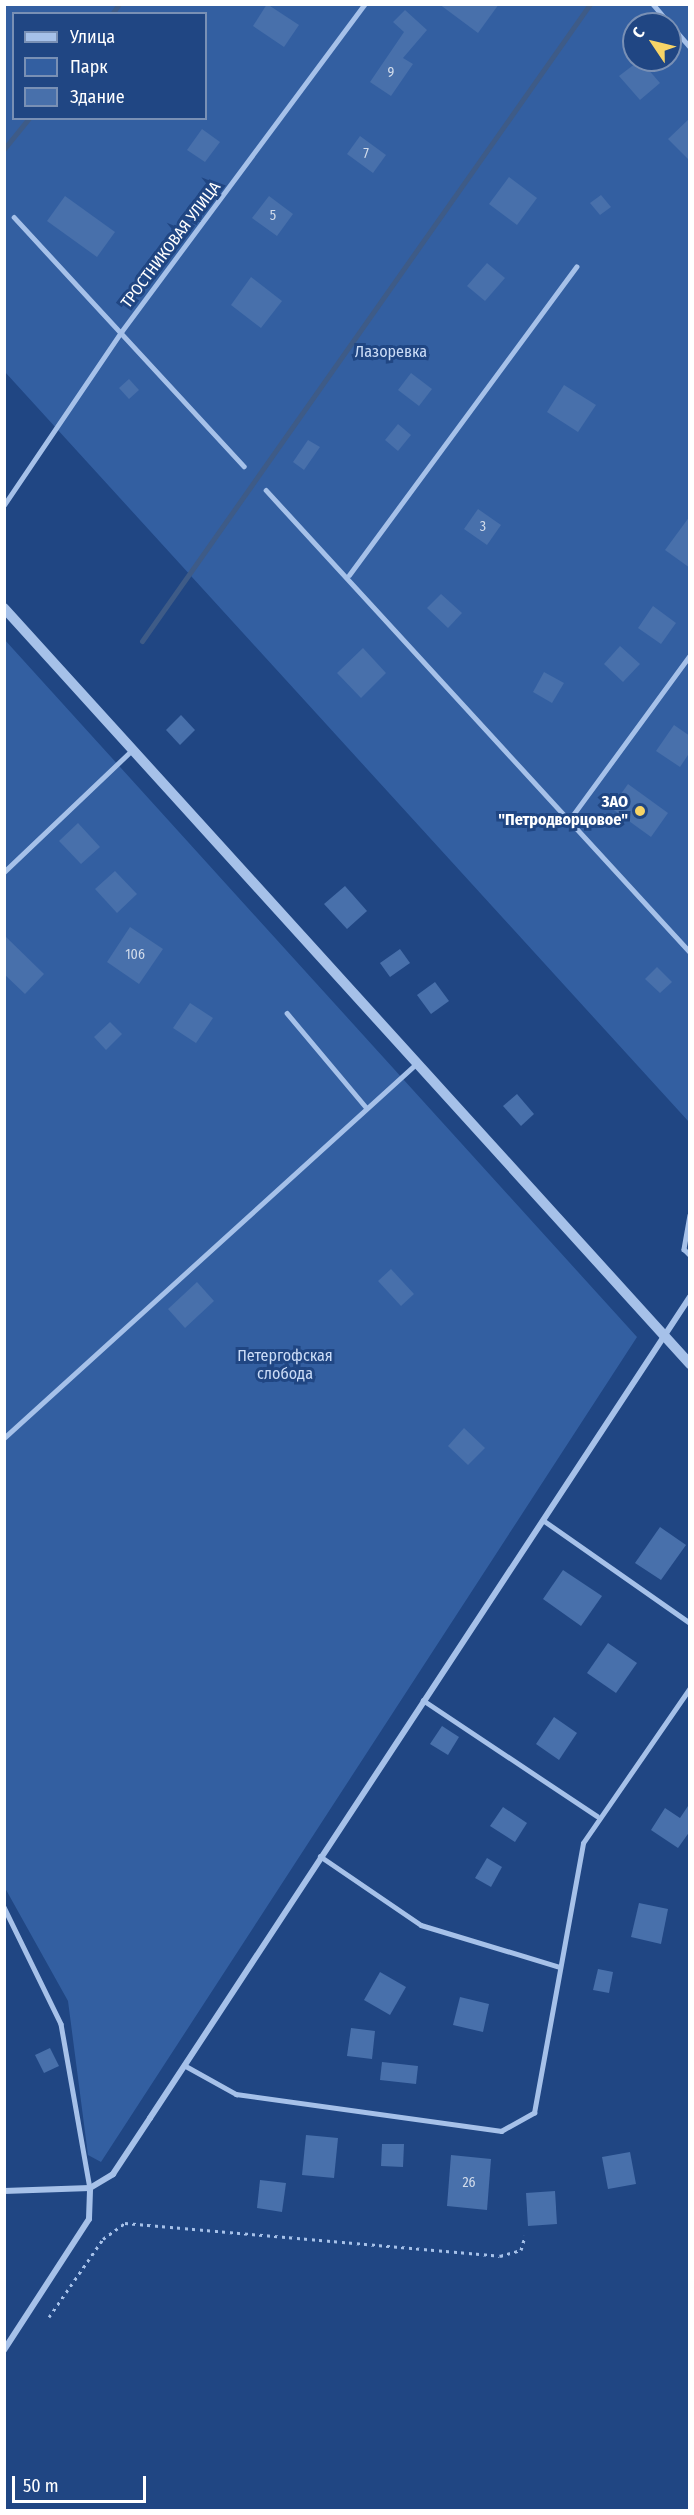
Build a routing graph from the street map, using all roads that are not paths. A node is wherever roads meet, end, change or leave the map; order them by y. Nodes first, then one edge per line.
1 (365, 4) edge
2 (14, 217) dead end
3 (576, 267) dead end
4 (121, 332) junction
5 (244, 466) dead end
6 (266, 490) dead end
7 (4, 505) edge
8 (349, 574) junction
9 (4, 608) edge
10 (690, 655) edge
11 (132, 750) junction
12 (570, 819) junction
13 (4, 872) edge
14 (690, 952) edge
15 (287, 1013) dead end
16 (416, 1064) junction
17 (366, 1107) junction
18 (690, 1215) edge
19 (690, 1255) edge
20 (690, 1297) edge
21 (663, 1335) junction
22 (690, 1364) edge
23 (4, 1438) edge
24 (543, 1520) junction
25 (690, 1623) edge
26 (690, 1688) edge
27 (423, 1700) junction
28 (597, 1816) junction
29 (320, 1856) junction
30 (4, 1907) edge
31 (560, 1967) junction
32 (184, 2065) junction
33 (90, 2188) junction
34 (4, 2191) edge
35 (4, 2350) edge

1 - 4 lane, ТРОСТНИКОВАЯ УЛИЦА
2 - 4 lane
3 - 8 lane
4 - 5 lane
4 - 7 lane, ТРОСТНИКОВАЯ УЛИЦА
6 - 8 lane
8 - 12 lane
9 - 11 street
10 - 12 lane
11 - 13 lane
11 - 16 street
12 - 14 lane
15 - 17 lane
16 - 17 lane
16 - 21 street
17 - 23 lane
18 - 19 lane
20 - 21 street
21 - 22 street
21 - 24 street
24 - 25 lane
24 - 27 street
26 - 28 lane
27 - 28 lane
27 - 29 street
28 - 31 lane
29 - 31 lane
29 - 32 street
30 - 33 lane
31 - 32 lane
32 - 33 street
33 - 34 street
33 - 35 street

